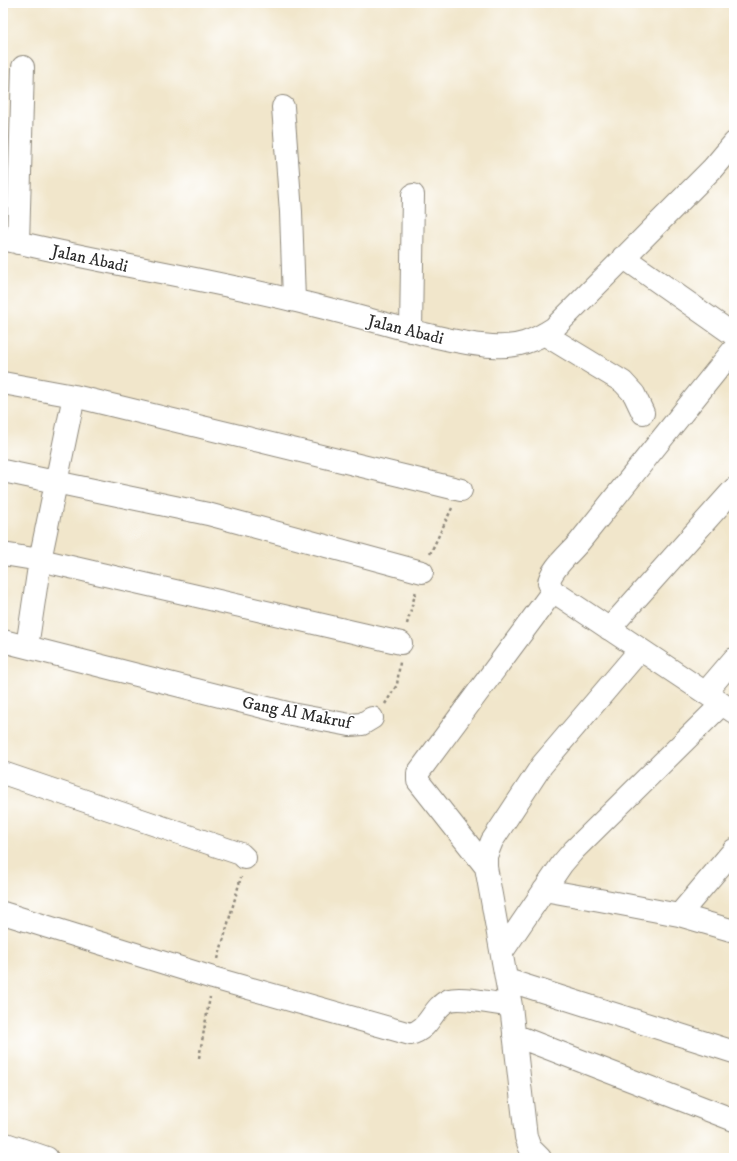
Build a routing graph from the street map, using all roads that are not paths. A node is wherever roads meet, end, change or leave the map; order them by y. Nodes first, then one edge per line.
1 (23, 67) dead end
2 (283, 107) dead end
3 (734, 143) edge
4 (413, 195) dead end
5 (11, 241) edge
6 (623, 257) junction
7 (294, 300) junction
8 (411, 331) junction
9 (544, 334) junction
10 (734, 335) edge
11 (734, 350) edge
12 (3, 384) edge
13 (74, 396) junction
14 (644, 413) dead end
15 (3, 471) edge
16 (56, 481) junction
17 (734, 489) edge
18 (461, 490) road end
19 (3, 554) edge
20 (40, 560) junction
21 (422, 572) road end
22 (553, 591) junction
23 (609, 629) junction
24 (3, 641) edge
25 (401, 643) road end
26 (27, 647) junction
27 (640, 650) junction
28 (734, 660) edge
29 (720, 703) edge
30 (372, 718) road end
31 (3, 773) edge
32 (734, 850) edge
33 (245, 858) dead end
34 (486, 867) junction
35 (544, 890) junction
36 (3, 914) edge
37 (679, 915) junction
38 (734, 931) edge
39 (502, 952) junction
40 (507, 980) junction
41 (505, 1005) junction
42 (514, 1035) junction
43 (734, 1052) edge
44 (734, 1120) edge
45 (3, 1144) edge
46 (47, 1158) edge
47 (540, 1158) edge

1 - 5 street
2 - 7 street
3 - 6 street, Jalan Abadi
4 - 8 street
5 - 7 street, Jalan Abadi
6 - 9 street, Jalan Abadi
6 - 10 street
7 - 8 street, Jalan Abadi
8 - 9 street, Jalan Abadi
9 - 14 street
11 - 22 street
12 - 13 street
13 - 16 street
13 - 18 street
15 - 16 street
16 - 20 street
16 - 21 street
17 - 23 street
19 - 20 street
20 - 25 street
20 - 26 street
22 - 23 street
22 - 34 street
23 - 27 street
24 - 26 street, Gang Al Makruf
26 - 30 street, Gang Al Makruf
27 - 29 street
27 - 34 street
28 - 29 street
29 - 35 street
31 - 33 street
32 - 37 street
34 - 39 street
35 - 37 street
35 - 39 street
36 - 41 street
37 - 38 street
39 - 40 street
40 - 41 street
40 - 43 street
41 - 42 street
42 - 44 street
42 - 47 street
45 - 46 street

